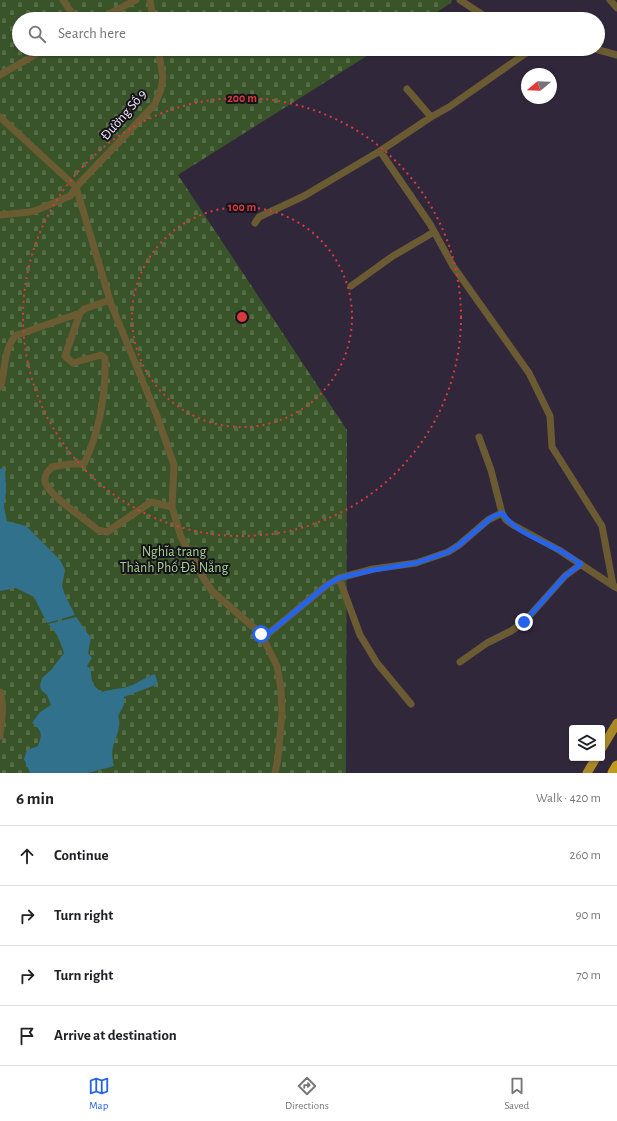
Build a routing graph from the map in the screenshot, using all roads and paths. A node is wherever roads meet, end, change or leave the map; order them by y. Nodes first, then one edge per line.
1 (64, 0) edge
2 (136, 0) edge
3 (150, 0) edge
4 (460, 0) edge
5 (610, 0) edge
6 (617, 8) edge
7 (72, 12) edge
8 (113, 12) edge
9 (152, 12) edge
10 (478, 12) edge
11 (605, 52) edge
12 (617, 55) edge
13 (33, 56) edge
14 (159, 56) edge
15 (522, 56) edge
16 (0, 75) edge
17 (407, 89) dead end
18 (0, 117) edge
19 (431, 117) junction
20 (380, 151) junction
21 (76, 187) junction
22 (0, 214) edge
23 (255, 223) dead end
24 (434, 232) junction
25 (351, 286) dead end
26 (110, 300) junction
27 (80, 313) junction
28 (0, 387) edge
29 (479, 437) dead end
30 (172, 507) junction
31 (502, 513) junction
32 (581, 564) junction
33 (339, 578) junction
34 (617, 588) edge
35 (263, 638) junction
36 (460, 662) dead end
37 (0, 692) edge
38 (411, 704) dead end
39 (617, 723) edge
40 (0, 736) edge
41 (605, 743) edge
42 (594, 761) edge
43 (617, 766) edge
44 (275, 773) edge
45 (587, 773) edge
46 (613, 773) edge

1 - 7 street
2 - 8 street
3 - 9 street
4 - 10 street
5 - 6 street
11 - 12 street
13 - 16 street
14 - 21 street, Đường Số 9
15 - 19 street
17 - 19 street
18 - 21 street
19 - 20 street
20 - 23 street
20 - 24 street
21 - 22 street, Đường Số 9
21 - 26 street
24 - 25 street
24 - 34 street
26 - 27 street
26 - 30 street
27 - 28 street
27 - 30 street
29 - 31 street
30 - 35 street
31 - 32 street
31 - 33 street
32 - 34 street
32 - 36 street
33 - 35 street
33 - 38 street
35 - 44 street
37 - 40 street
39 - 41 main road
42 - 45 main road
43 - 46 highway

